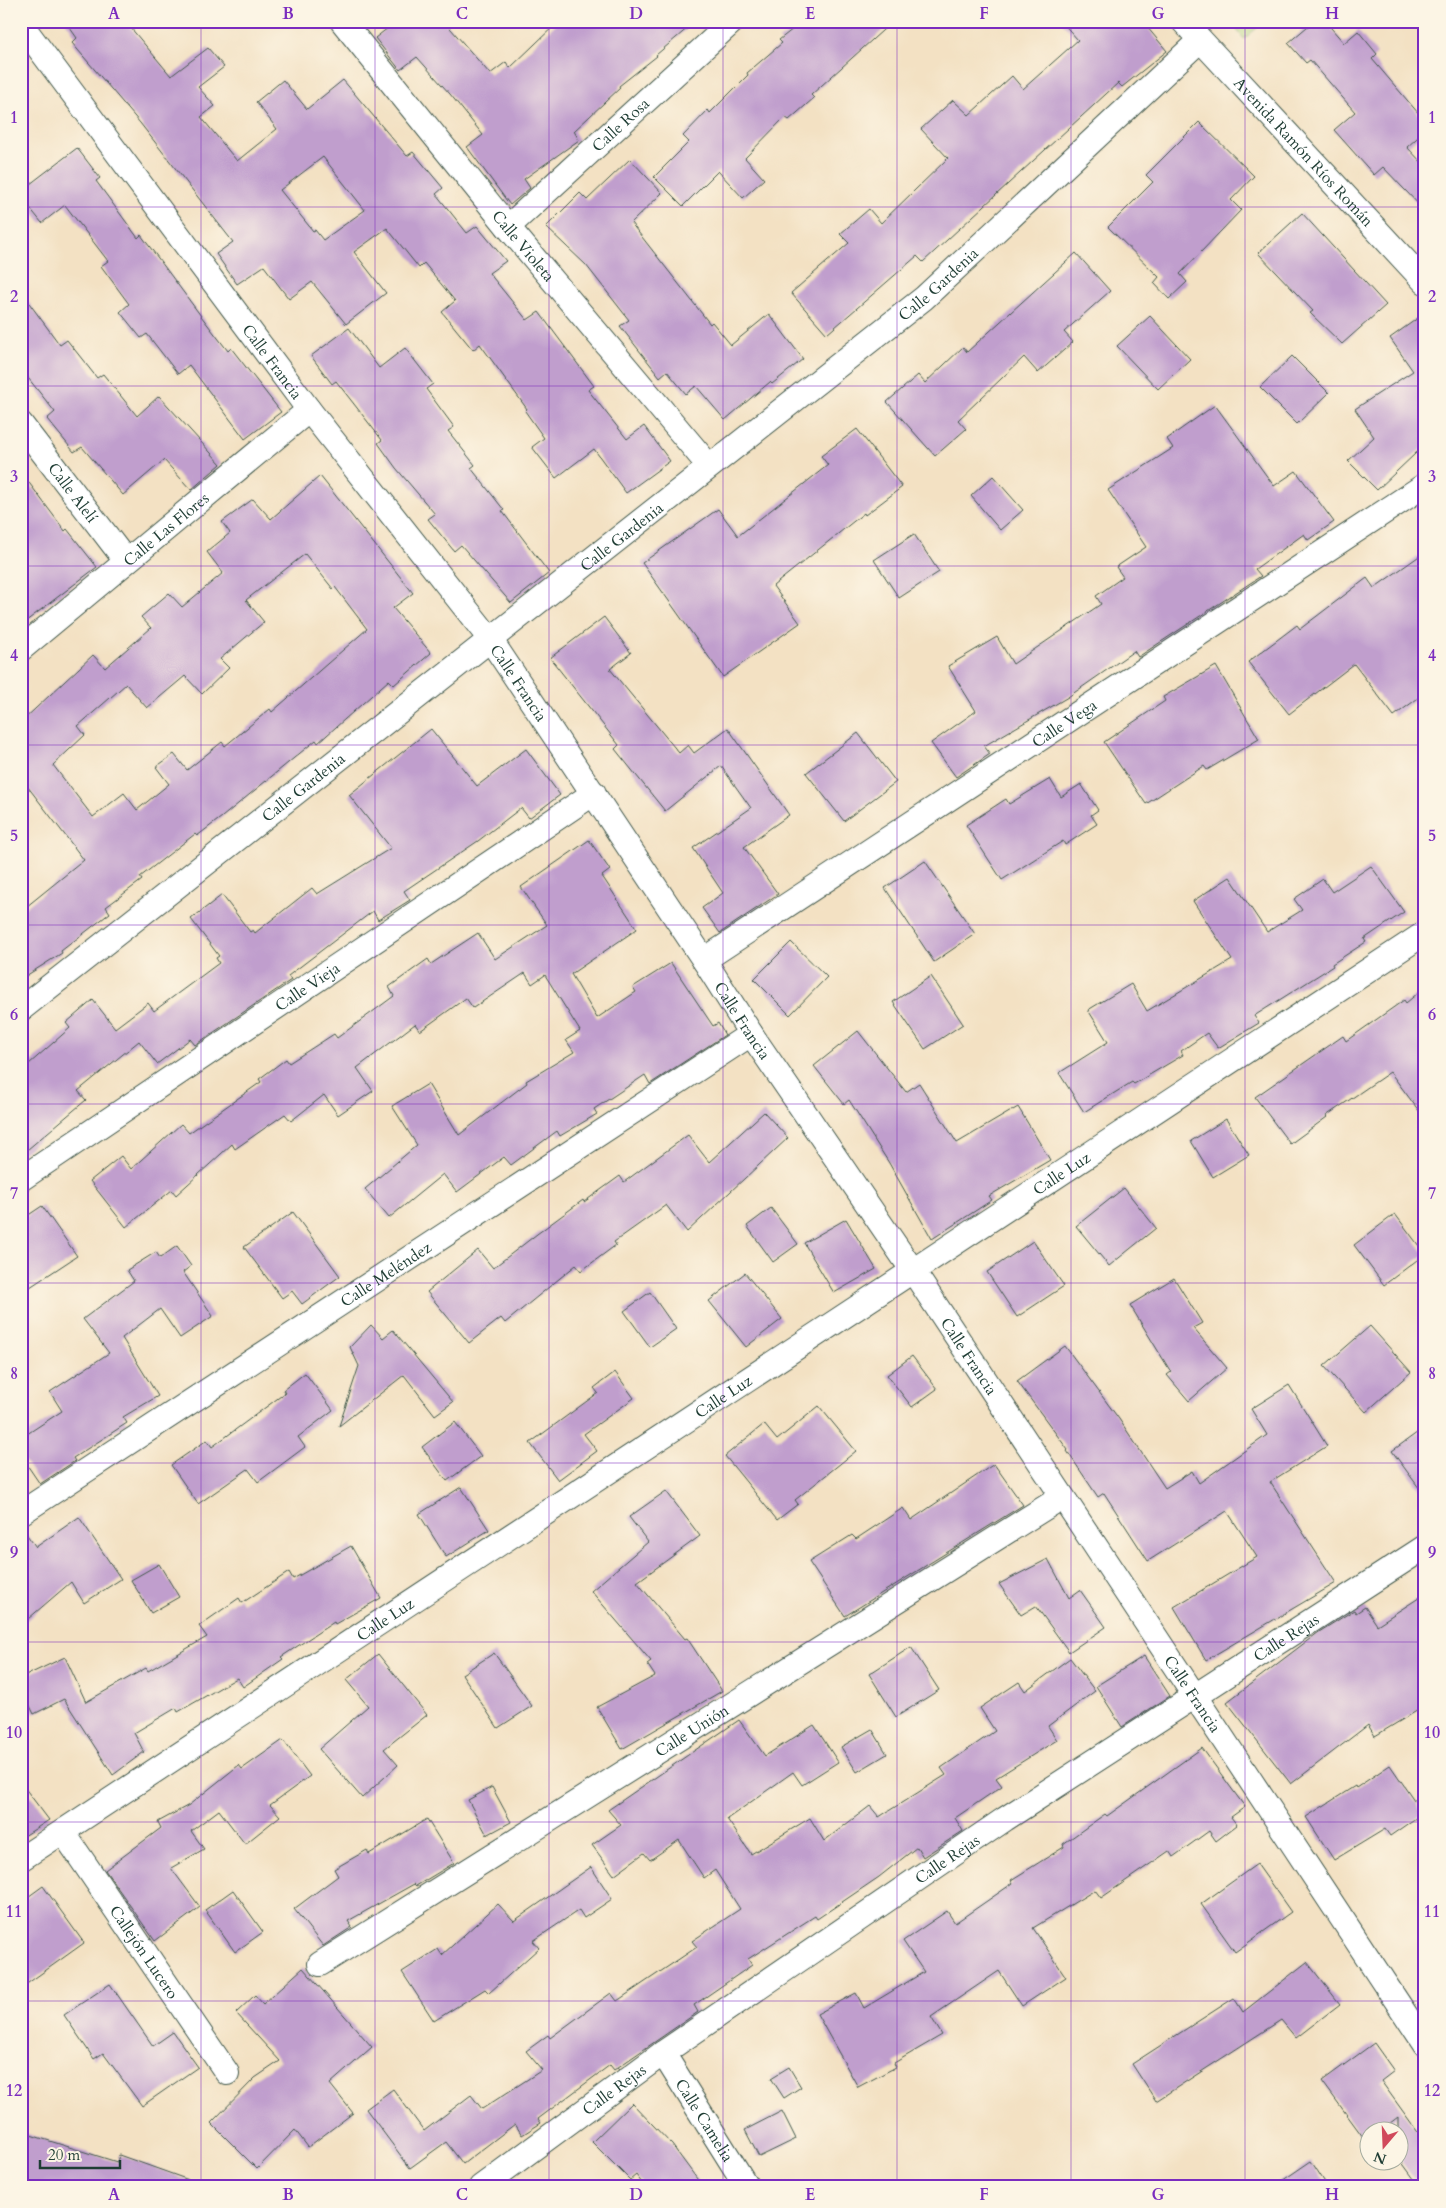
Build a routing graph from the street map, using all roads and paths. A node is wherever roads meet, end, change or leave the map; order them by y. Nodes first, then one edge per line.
1 (342, 21) edge
2 (733, 21) edge
3 (1183, 21) edge
4 (21, 24) edge
5 (1200, 40) junction
6 (508, 227) junction
7 (1425, 282) edge
8 (309, 410) junction
9 (21, 424) edge
10 (709, 466) junction
11 (1425, 485) edge
12 (126, 561) junction
13 (490, 638) junction
14 (21, 649) edge
15 (594, 793) junction
16 (1425, 933) edge
17 (704, 960) junction
18 (21, 1009) edge
19 (750, 1034) junction
20 (21, 1178) edge
21 (913, 1271) junction
22 (1062, 1497) junction
23 (21, 1513) edge
24 (1425, 1547) edge
25 (1194, 1697) junction
26 (62, 1832) junction
27 (21, 1859) edge
28 (320, 1964) dead end
29 (1425, 2044) edge
30 (663, 2053) junction
31 (227, 2073) dead end
32 (481, 2187) edge
33 (747, 2187) edge

1 - 6 street, Calle Violeta
2 - 6 street, Calle Rosa
3 - 5 street, Avenida Ramón Ríos Román
4 - 8 street, Calle Francia
5 - 7 street, Avenida Ramón Ríos Román
5 - 10 street, Calle Gardenia
6 - 10 street, Calle Violeta
8 - 12 street, Calle Las Flores
8 - 13 street, Calle Francia
9 - 12 street, Calle Alelí
10 - 13 street, Calle Gardenia
11 - 17 street, Calle Vega
12 - 14 street, Calle Las Flores
13 - 15 street, Calle Francia
13 - 18 street, Calle Gardenia
15 - 17 street, Calle Francia
15 - 20 street, Calle Vieja
16 - 21 street, Calle Luz
17 - 19 street, Calle Francia
19 - 21 street, Calle Francia
19 - 23 street, Calle Meléndez
21 - 22 street, Calle Francia
21 - 26 street, Calle Luz
22 - 25 street, Calle Francia
22 - 28 street, Calle Unión
24 - 25 street, Calle Rejas
25 - 29 street, Calle Francia
25 - 30 street, Calle Rejas
26 - 27 street, Calle Luz
26 - 31 street, Callejón Lucero
30 - 32 street, Calle Rejas
30 - 33 street, Calle Camelia

